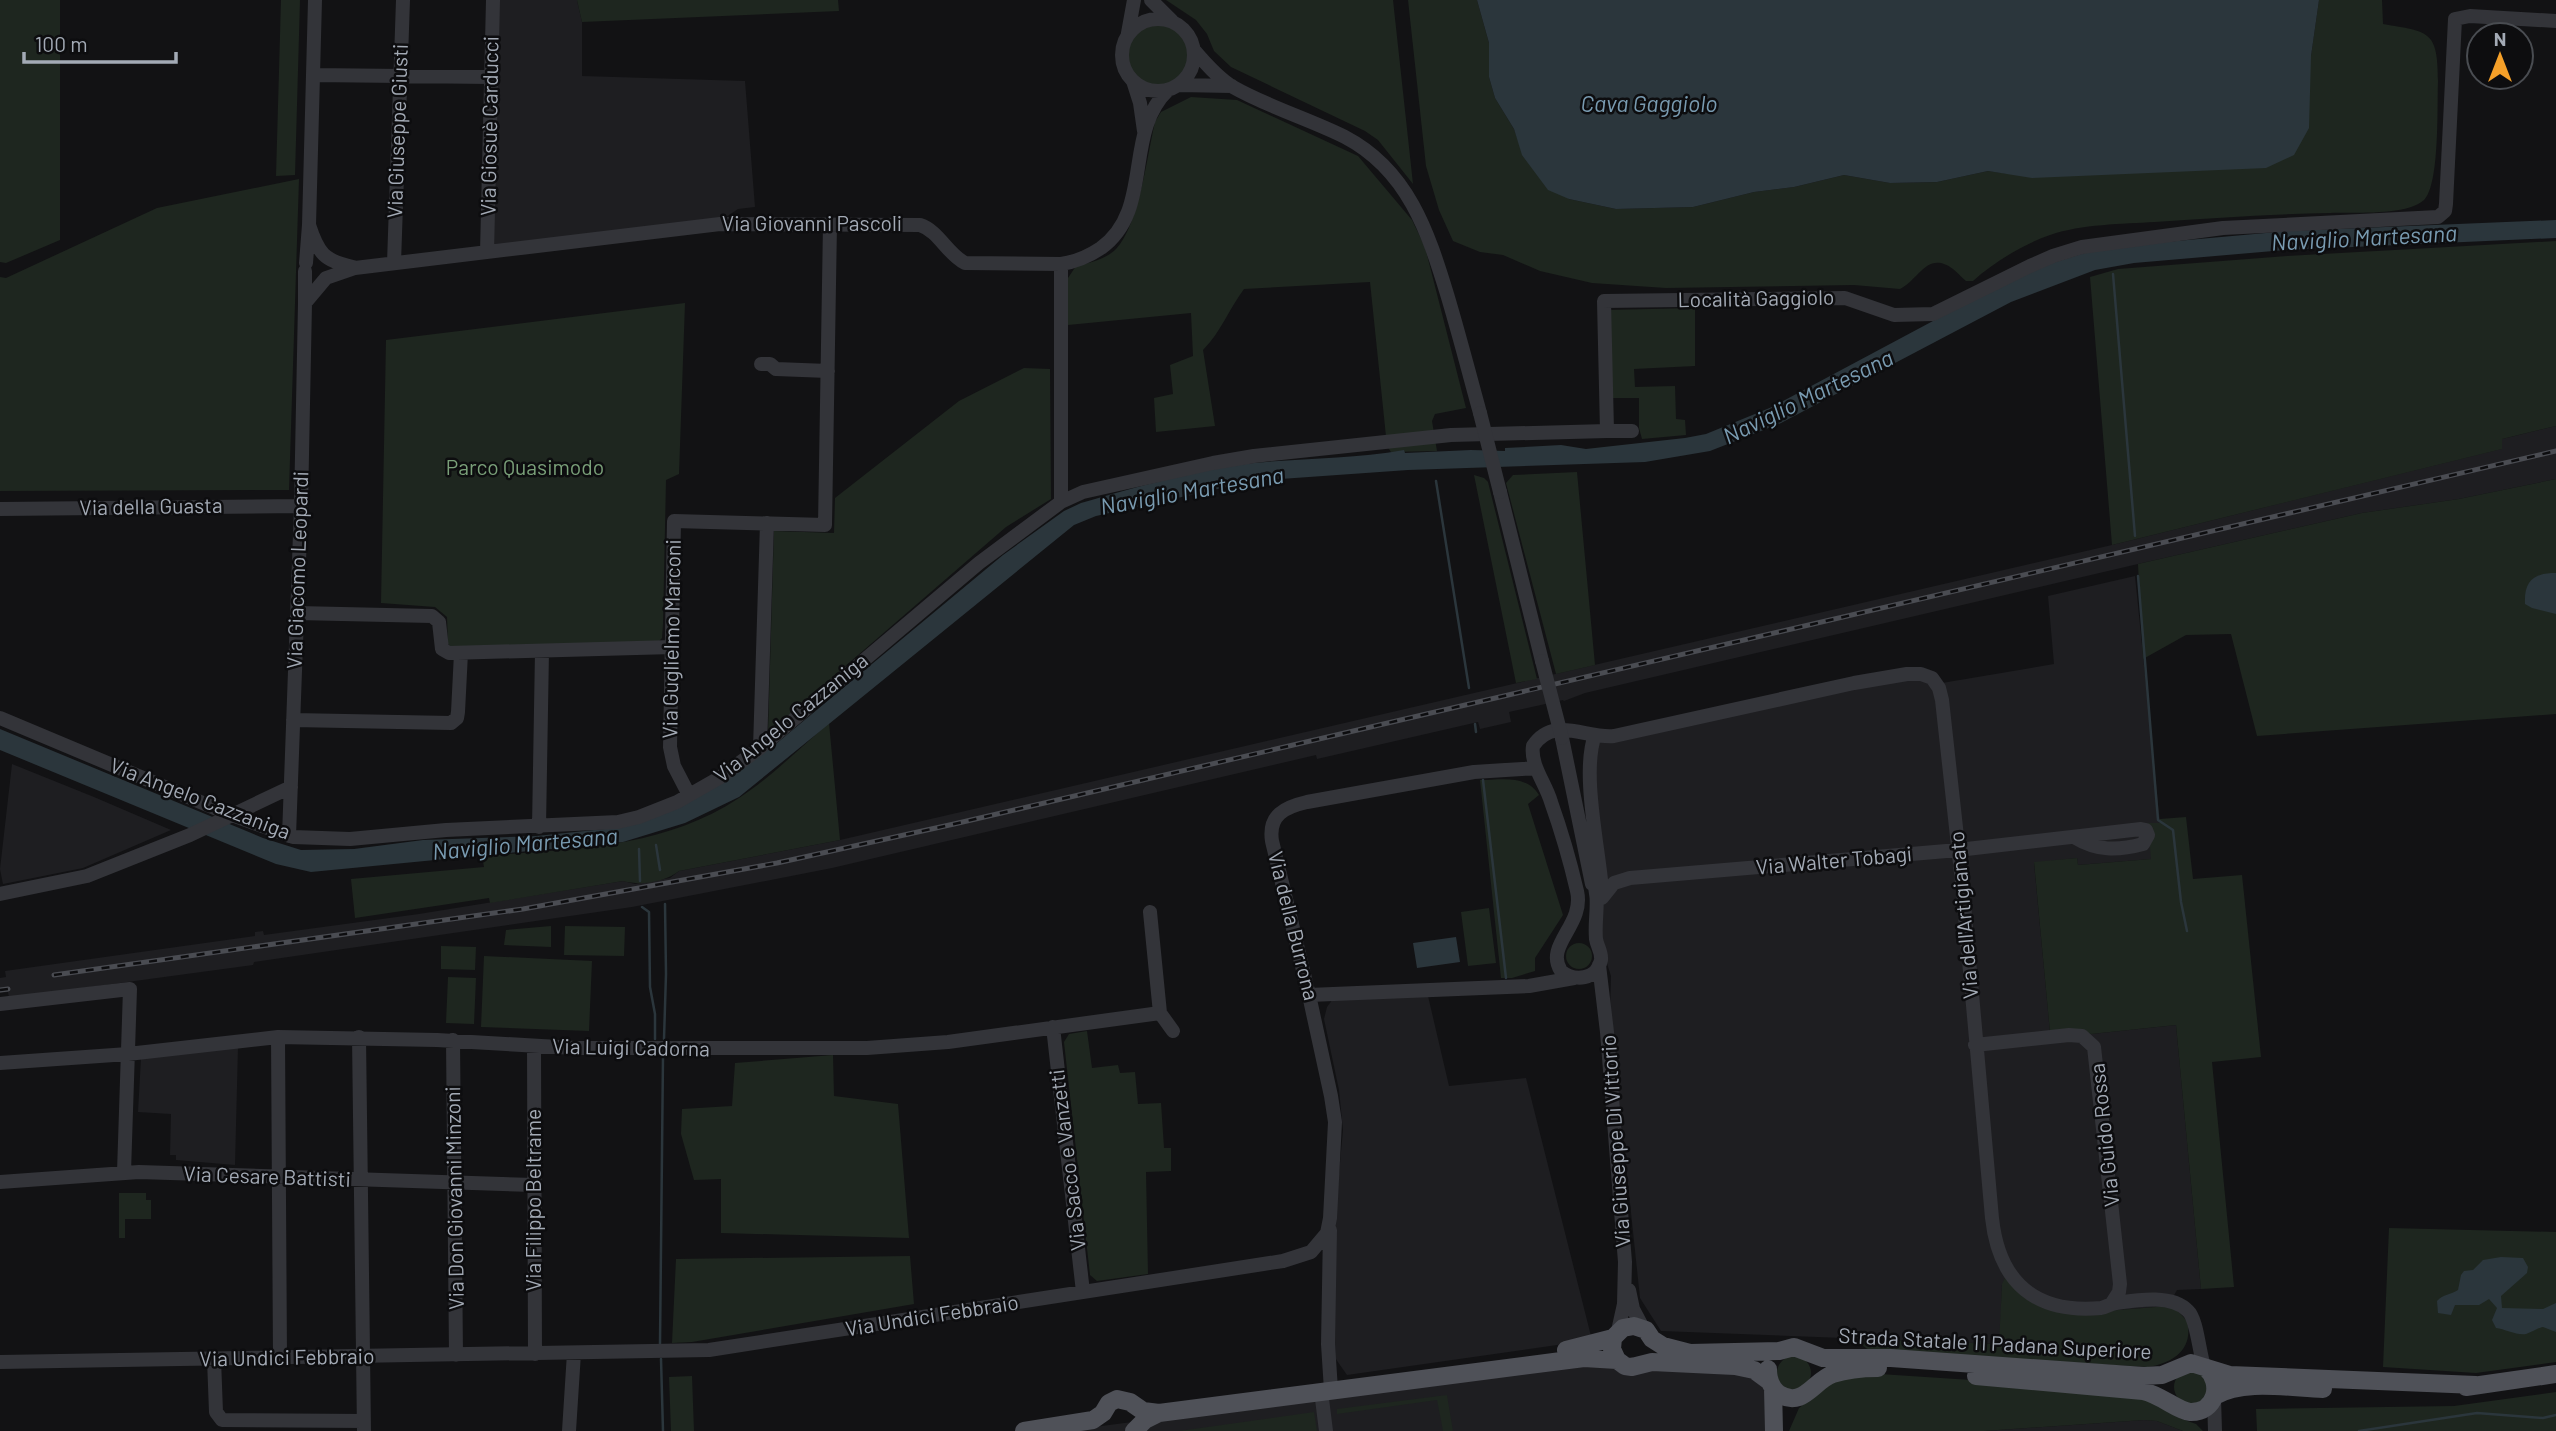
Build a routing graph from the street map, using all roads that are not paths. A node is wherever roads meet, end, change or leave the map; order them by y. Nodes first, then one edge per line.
1 (315, 0) edge
2 (403, 0) edge
3 (493, 0) edge
4 (1134, 0) edge
5 (1151, 0) edge
6 (1171, 21) junction
7 (2556, 21) edge
8 (1127, 35) junction
9 (1194, 50) junction
10 (313, 75) junction
11 (401, 76) junction
12 (491, 77) junction
13 (1133, 81) junction
14 (1232, 86) junction
15 (1173, 88) junction
16 (1144, 135) junction
17 (830, 224) junction
18 (309, 225) junction
19 (487, 251) junction
20 (325, 258) junction
21 (394, 263) junction
22 (1061, 264) junction
23 (305, 267) junction
24 (355, 268) junction
25 (326, 278) junction
26 (305, 303) junction
27 (761, 364) dead end
28 (828, 371) junction
29 (1607, 431) junction
30 (1632, 431) dead end
31 (1061, 502) junction
32 (301, 506) junction
33 (0, 509) edge
34 (767, 523) junction
35 (297, 613) junction
36 (673, 647) junction
37 (542, 651) junction
38 (460, 653) junction
39 (0, 718) edge
40 (293, 720) junction
41 (1595, 735) junction
42 (760, 748) junction
43 (1536, 768) junction
44 (291, 787) junction
45 (690, 795) junction
46 (229, 814) junction
47 (539, 827) junction
48 (289, 836) junction
49 (2074, 837) dead end
50 (1958, 850) junction
51 (1591, 878) junction
52 (0, 894) edge
53 (1602, 898) junction
54 (1150, 912) dead end
55 (1597, 916) junction
56 (1568, 937) junction
57 (1597, 943) junction
58 (1556, 961) junction
59 (1599, 965) junction
60 (1575, 978) junction
61 (1517, 987) junction
62 (1310, 995) junction
63 (0, 1004) edge
64 (1604, 1007) junction
65 (1160, 1013) junction
66 (1053, 1027) junction
67 (1173, 1031) dead end
68 (278, 1037) junction
69 (359, 1037) junction
70 (453, 1040) junction
71 (1975, 1045) junction
72 (534, 1046) junction
73 (128, 1054) junction
74 (0, 1063) edge
75 (124, 1172) junction
76 (279, 1178) junction
77 (362, 1180) junction
78 (0, 1182) edge
79 (455, 1183) junction
80 (534, 1185) junction
81 (1330, 1219) junction
82 (1306, 1255) junction
83 (1329, 1270) junction
84 (1626, 1275) junction
85 (1083, 1292) junction
86 (2112, 1303) junction
87 (1647, 1333) junction
88 (1616, 1334) junction
89 (2196, 1335) junction
90 (1779, 1351) junction
91 (574, 1353) junction
92 (535, 1354) junction
93 (1811, 1354) junction
94 (456, 1355) junction
95 (363, 1357) junction
96 (280, 1358) junction
97 (214, 1359) junction
98 (1617, 1360) junction
99 (0, 1362) edge
100 (1646, 1363) junction
101 (2178, 1367) junction
102 (2205, 1367) junction
103 (1448, 1374) junction
104 (2556, 1374) edge
105 (1816, 1383) junction
106 (1771, 1384) junction
107 (2476, 1385) junction
108 (1326, 1391) junction
109 (1802, 1396) junction
110 (2214, 1397) junction
111 (2182, 1408) junction
112 (1136, 1421) edge
113 (1105, 1424) edge
114 (364, 1426) edge
115 (569, 1431) edge
116 (1024, 1431) edge
117 (1326, 1431) edge
118 (1774, 1431) edge
119 (1782, 1431) edge
120 (2213, 1431) edge

1 - 10 street, Via Giacomo Leopardi
2 - 11 street, Via Giuseppe Giusti
3 - 12 street, Via Giosuè Carducci
4 - 8 street
5 - 6 street
6 - 8 street
6 - 9 street
7 - 29 street, Località Gaggiolo
8 - 13 street
9 - 14 street
9 - 15 street
10 - 11 street
10 - 18 street, Via Giacomo Leopardi
11 - 12 street
11 - 21 street, Via Giuseppe Giusti
12 - 19 street, Via Giosuè Carducci
13 - 15 street
13 - 16 street
14 - 15 street
14 - 51 street, bridge
15 - 16 street
16 - 22 street
17 - 19 street, Via Giovanni Pascoli
17 - 22 street, Via Giovanni Pascoli
17 - 28 street
18 - 20 street, Via Giacomo Leopardi
18 - 23 street, Via Giacomo Leopardi
19 - 21 street, Via Giovanni Pascoli
20 - 23 street
20 - 24 street, Via Giovanni Pascoli
20 - 25 street, Via Giacomo Leopardi
21 - 24 street, Via Giovanni Pascoli
22 - 31 street
23 - 25 street
23 - 26 street, Via Giacomo Leopardi
24 - 25 street, Via Giovanni Pascoli
25 - 26 street
26 - 32 street, Via Giacomo Leopardi
27 - 28 street
28 - 34 street
29 - 30 street
29 - 31 street, Via Angelo Cazzaniga
31 - 42 street, Via Angelo Cazzaniga
32 - 33 street, Via della Guasta
32 - 35 street, Via Giacomo Leopardi
34 - 36 street, Via Guglielmo Marconi
34 - 42 street
35 - 38 street
35 - 40 street, Via Giacomo Leopardi
36 - 37 street
36 - 45 street, Via Guglielmo Marconi
37 - 38 street
37 - 47 street
38 - 40 street
39 - 46 street, Via Angelo Cazzaniga
40 - 44 street, Via Giacomo Leopardi
41 - 43 street, Via dell'Artigianato
41 - 50 street, Via dell'Artigianato
41 - 53 street
42 - 45 street, Via Angelo Cazzaniga
43 - 56 street
43 - 62 street, Via della Burrona
44 - 46 street
44 - 48 street, Via Giacomo Leopardi
45 - 47 street, Via Angelo Cazzaniga
46 - 48 street, Via Angelo Cazzaniga
46 - 52 street
47 - 48 street, Via Angelo Cazzaniga
49 - 50 street, Via Walter Tobagi
50 - 53 street, Via Walter Tobagi
50 - 71 street, Via dell'Artigianato
51 - 55 street
51 - 56 street
53 - 55 street
54 - 65 street
55 - 57 street
56 - 57 street
56 - 58 street
57 - 59 street
58 - 60 street
58 - 61 street
59 - 60 street
59 - 64 street, Via Giuseppe Di Vittorio
60 - 61 street
60 - 64 street, Via Giuseppe Di Vittorio
61 - 62 street
62 - 81 street, Via della Burrona
63 - 73 street
64 - 84 street, Via Giuseppe Di Vittorio
65 - 66 street, Via Luigi Cadorna
65 - 67 street
66 - 72 street, Via Luigi Cadorna
66 - 85 street, Via Sacco e Vanzetti
68 - 69 street, Via Luigi Cadorna
68 - 73 street, Via Luigi Cadorna
68 - 76 street
69 - 70 street, Via Luigi Cadorna
69 - 77 street
70 - 72 street, Via Luigi Cadorna
70 - 79 street, Via Don Giovanni Minzoni
71 - 86 street, Via dell'Artigianato
71 - 86 street, Via Guido Rossa
72 - 80 street, Via Filippo Beltrame
73 - 74 street, Via Luigi Cadorna
73 - 75 street
75 - 76 street, Via Cesare Battisti
75 - 78 street, Via Cesare Battisti
76 - 77 street, Via Cesare Battisti
76 - 96 street
77 - 79 street, Via Cesare Battisti
77 - 95 street
79 - 80 street, Via Cesare Battisti
79 - 94 street, Via Don Giovanni Minzoni
80 - 92 street, Via Filippo Beltrame
81 - 82 street, Via della Burrona
81 - 83 street, Via della Burrona
82 - 83 street
82 - 85 street, Via Undici Febbraio
83 - 108 street, Via della Burrona
84 - 87 street, Via Giuseppe Di Vittorio
84 - 88 street, Via Giuseppe Di Vittorio
85 - 91 street, Via Undici Febbraio
86 - 89 street, Via dell'Artigianato
87 - 88 main road, Strada Statale 11 Padana Superiore
87 - 90 main road, Strada Statale 11 Padana Superiore
87 - 100 main road
88 - 98 main road
88 - 103 main road, Strada Statale 11 Padana Superiore
89 - 101 street
89 - 102 street, Via dell'Artigianato
90 - 93 main road, Strada Statale 11 Padana Superiore
90 - 106 main road
91 - 92 street, Via Undici Febbraio
91 - 115 street
92 - 94 street, Via Undici Febbraio
93 - 101 main road, Strada Statale 11 Padana Superiore
93 - 105 main road, Strada Statale 11 Padana Superiore
94 - 95 street, Via Undici Febbraio
95 - 96 street, Via Undici Febbraio
95 - 114 street
96 - 97 street, Via Undici Febbraio
97 - 99 street, Via Undici Febbraio
97 - 114 street
98 - 100 main road, Strada Statale 11 Padana Superiore
98 - 103 main road, Strada Statale 11 Padana Superiore
100 - 106 main road, Strada Statale 11 Padana Superiore
101 - 102 main road, Strada Statale 11 Padana Superiore
101 - 111 main road, Strada Statale 11 Padana Superiore
102 - 107 main road, Strada Statale 11 Padana Superiore
102 - 110 main road
103 - 108 main road, Strada Statale 11 Padana Superiore
104 - 107 main road, Strada Statale 11 Padana Superiore
105 - 109 main road, Strada Statale 11 Padana Superiore
105 - 111 main road, Strada Statale 11 Padana Superiore
106 - 109 main road, Strada Statale 11 Padana Superiore
106 - 118 main road
107 - 110 main road, Strada Statale 11 Padana Superiore
108 - 112 main road, Strada Statale 11 Padana Superiore
108 - 117 street, Via della Burrona
109 - 119 main road
110 - 111 main road, Strada Statale 11 Padana Superiore
110 - 120 street
111 - 120 street
112 - 113 main road, Strada Statale 11 Padana Superiore
113 - 116 main road, Strada Statale 11 Padana Superiore

